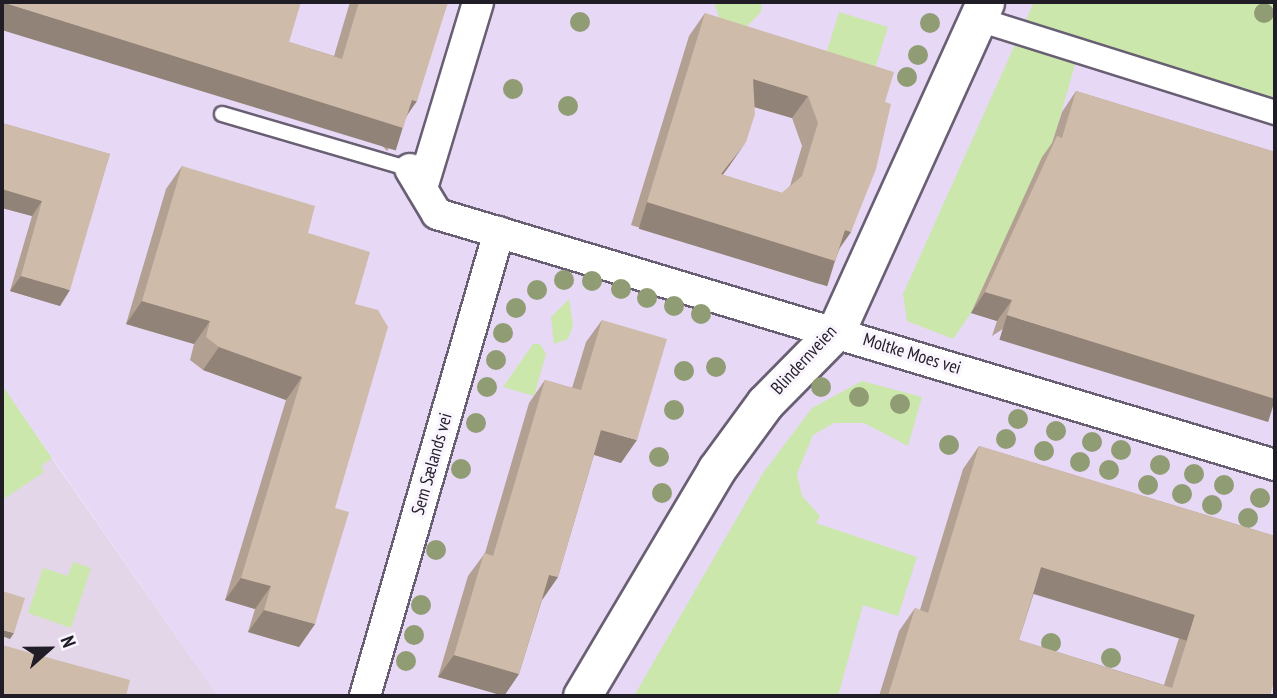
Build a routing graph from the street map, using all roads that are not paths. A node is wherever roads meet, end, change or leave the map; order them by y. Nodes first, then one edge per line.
1 (478, 2) edge
2 (981, 11) edge
3 (1275, 112) edge
4 (222, 114) dead end
5 (416, 178) junction
6 (499, 232) junction
7 (836, 331) junction
8 (1275, 465) edge
9 (365, 696) edge
10 (582, 696) edge

1 - 5 street
2 - 3 street
2 - 7 street, Blindernveien
4 - 5 lane
5 - 6 street, Moltke Moes vei
6 - 7 street, Moltke Moes vei
6 - 9 street, Sem Sælands vei
7 - 8 street, Moltke Moes vei
7 - 10 street, Blindernveien

